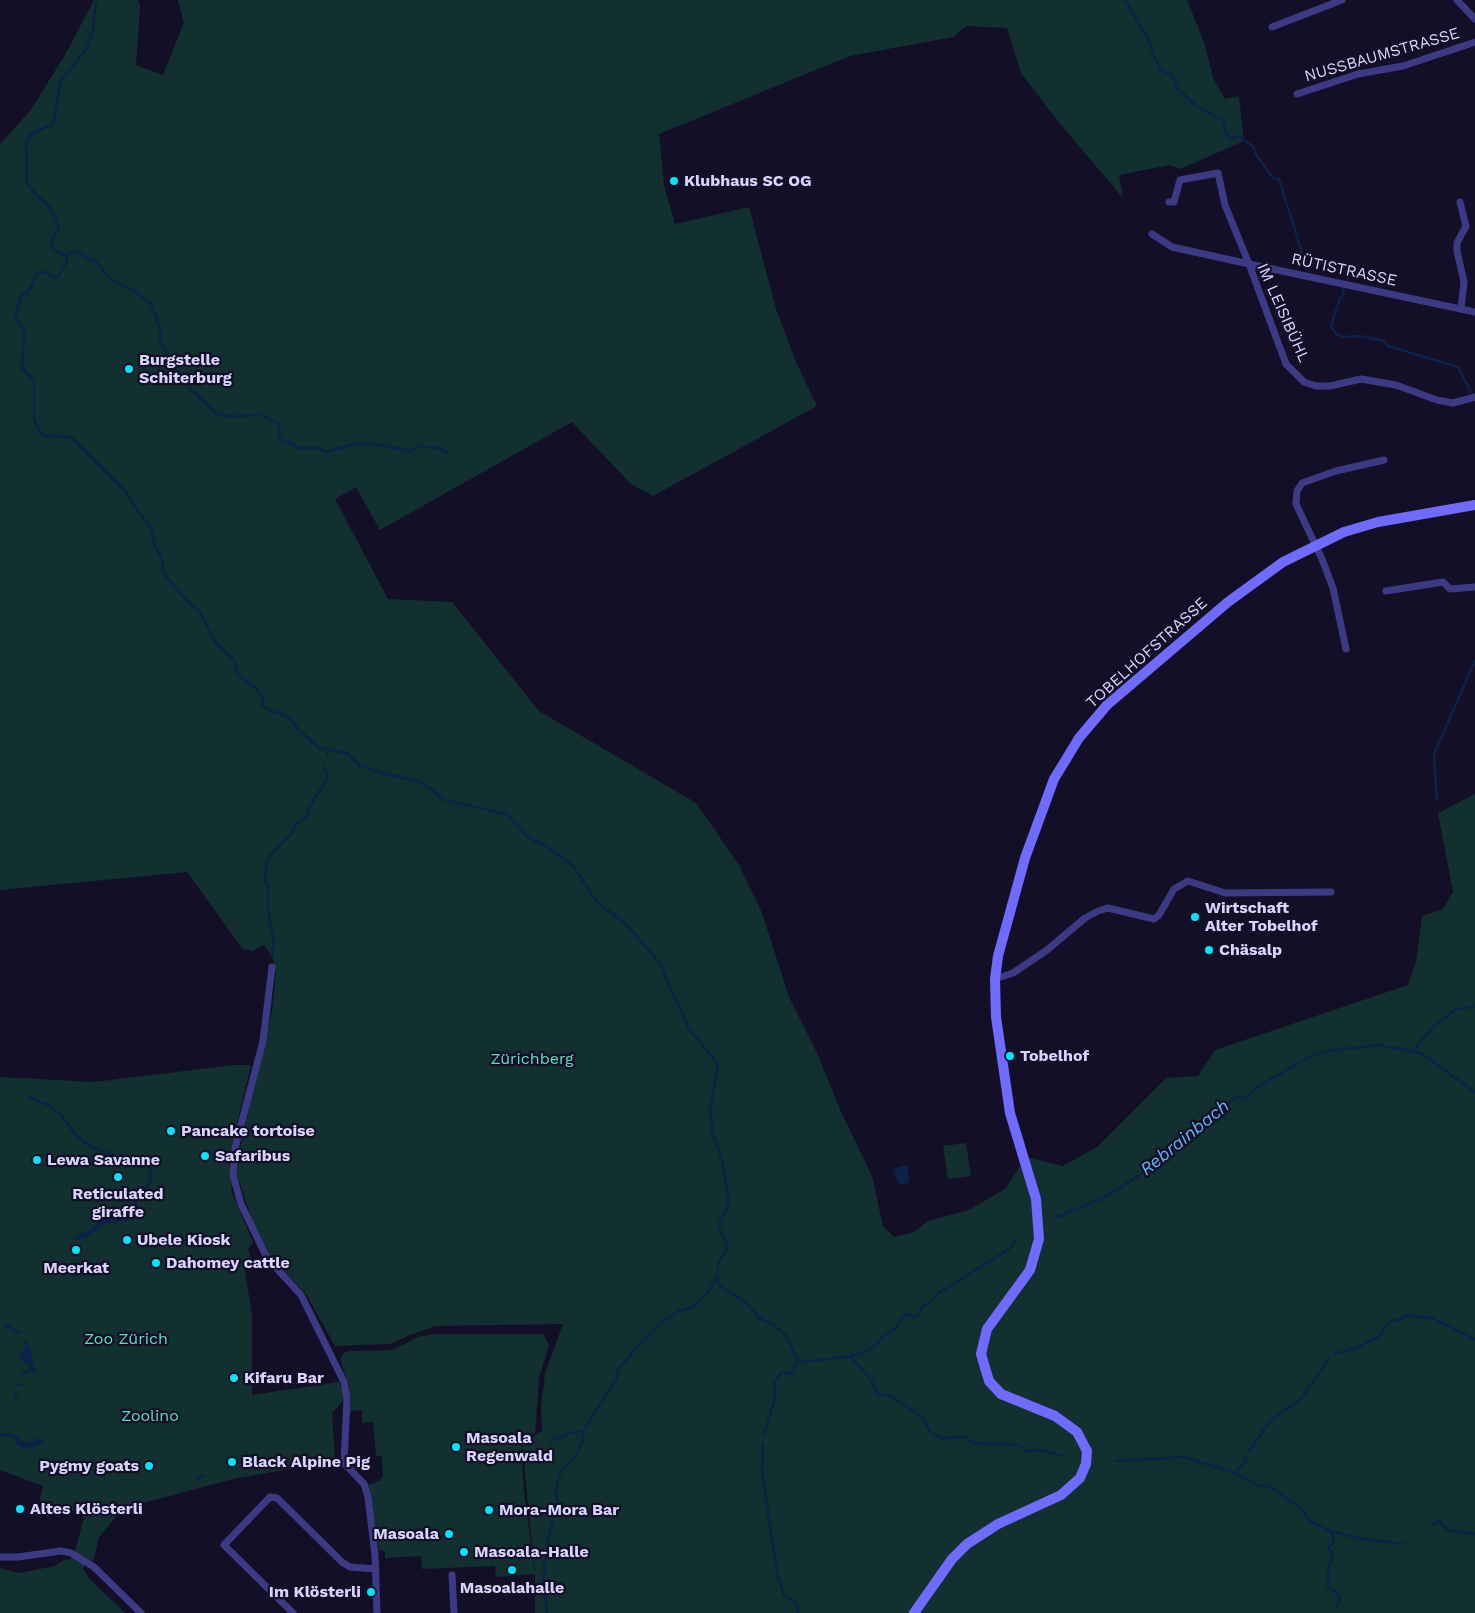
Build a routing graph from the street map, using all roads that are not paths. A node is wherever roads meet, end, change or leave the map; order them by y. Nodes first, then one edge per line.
1 (1342, 0) edge
2 (1457, 0) edge
3 (1475, 19) edge
4 (1272, 27) dead end
5 (1475, 42) edge
6 (1297, 94) dead end
7 (1169, 202) dead end
8 (1460, 202) dead end
9 (1152, 234) dead end
10 (1249, 264) junction
11 (1461, 309) junction
12 (1475, 312) edge
13 (1475, 397) edge
14 (1384, 460) dead end
15 (1475, 505) edge
16 (1316, 545) junction
17 (1475, 587) edge
18 (1386, 591) dead end
19 (1346, 649) dead end
20 (1330, 892) dead end
21 (272, 967) dead end
22 (995, 979) junction
23 (0, 1557) edge
24 (376, 1569) junction
25 (452, 1575) dead end
26 (141, 1613) edge
27 (293, 1613) edge
28 (377, 1613) edge
29 (454, 1613) edge
30 (914, 1613) edge

1 - 4 street
2 - 3 street
5 - 6 street, NUSSBAUMSTRASSE
7 - 10 street
8 - 11 street
9 - 10 street, IM LEISIBÜHL
10 - 11 street, RÜTISTRASSE
10 - 13 street, IM LEISIBÜHL
11 - 12 street, RÜTISTRASSE
14 - 16 street
15 - 16 main road, TOBELHOFSTRASSE
16 - 19 street
16 - 22 main road, TOBELHOFSTRASSE
17 - 18 street
20 - 22 street
21 - 24 street
22 - 30 main road, TOBELHOFSTRASSE
23 - 26 street
24 - 27 street
24 - 28 street
25 - 29 street

